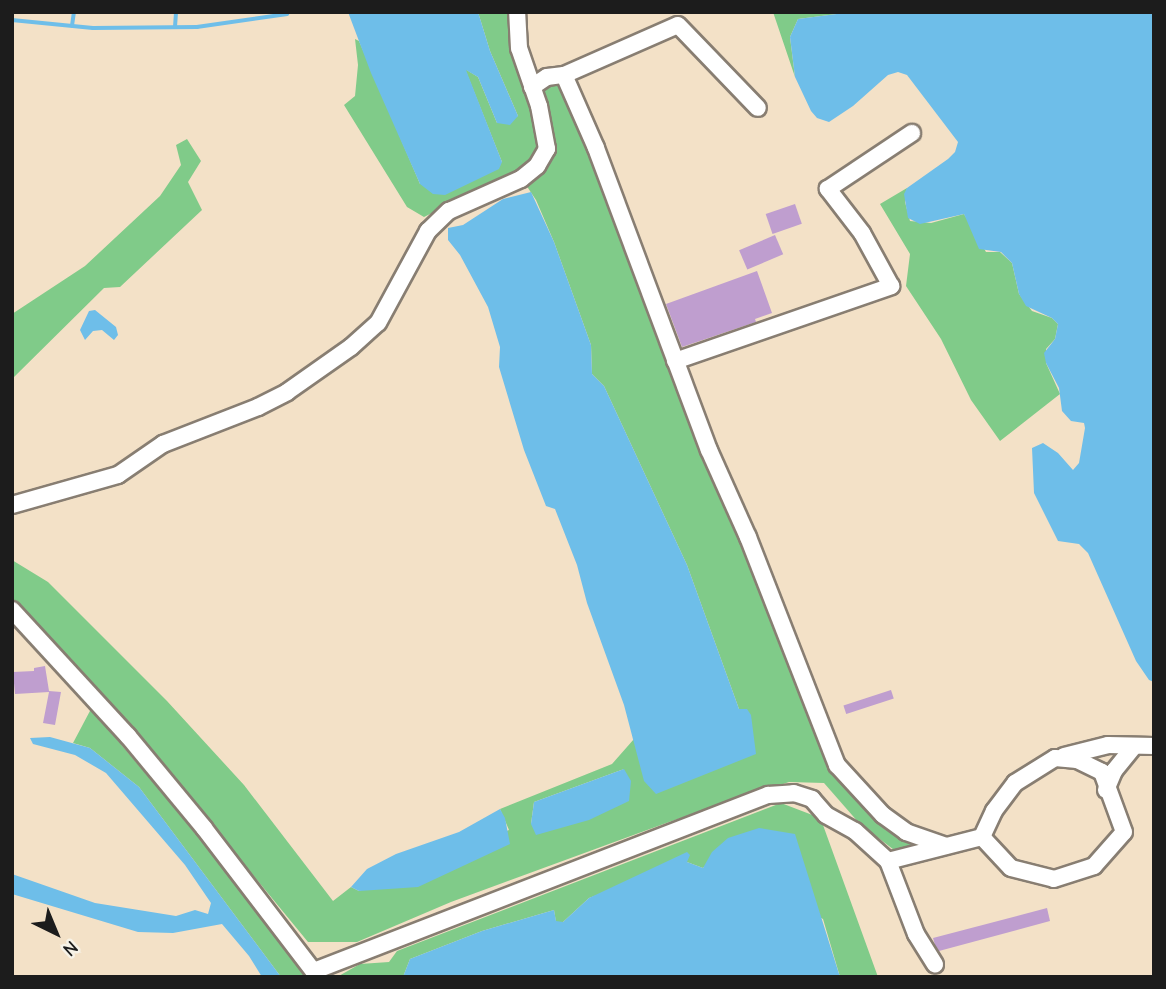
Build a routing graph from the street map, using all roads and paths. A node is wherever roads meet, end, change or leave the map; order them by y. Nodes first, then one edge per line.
1 (517, 12) edge
2 (689, 12) edge
3 (678, 25) junction
4 (564, 75) junction
5 (532, 87) junction
6 (758, 108) dead end
7 (912, 133) dead end
8 (675, 361) junction
9 (12, 505) edge
10 (12, 610) edge
11 (1134, 746) junction
12 (1154, 746) edge
13 (1055, 758) junction
14 (1106, 790) junction
15 (982, 837) junction
16 (946, 846) junction
17 (888, 861) junction
18 (935, 965) dead end
19 (316, 974) edge

1 - 5 street
2 - 3 street
3 - 4 street
3 - 6 street
4 - 5 street
4 - 8 street
5 - 9 street
7 - 8 street
8 - 16 street
10 - 19 street
11 - 12 street
11 - 13 street
11 - 14 street
13 - 14 street
13 - 15 street
14 - 15 street
15 - 16 street
16 - 17 street
17 - 18 street
17 - 19 street

